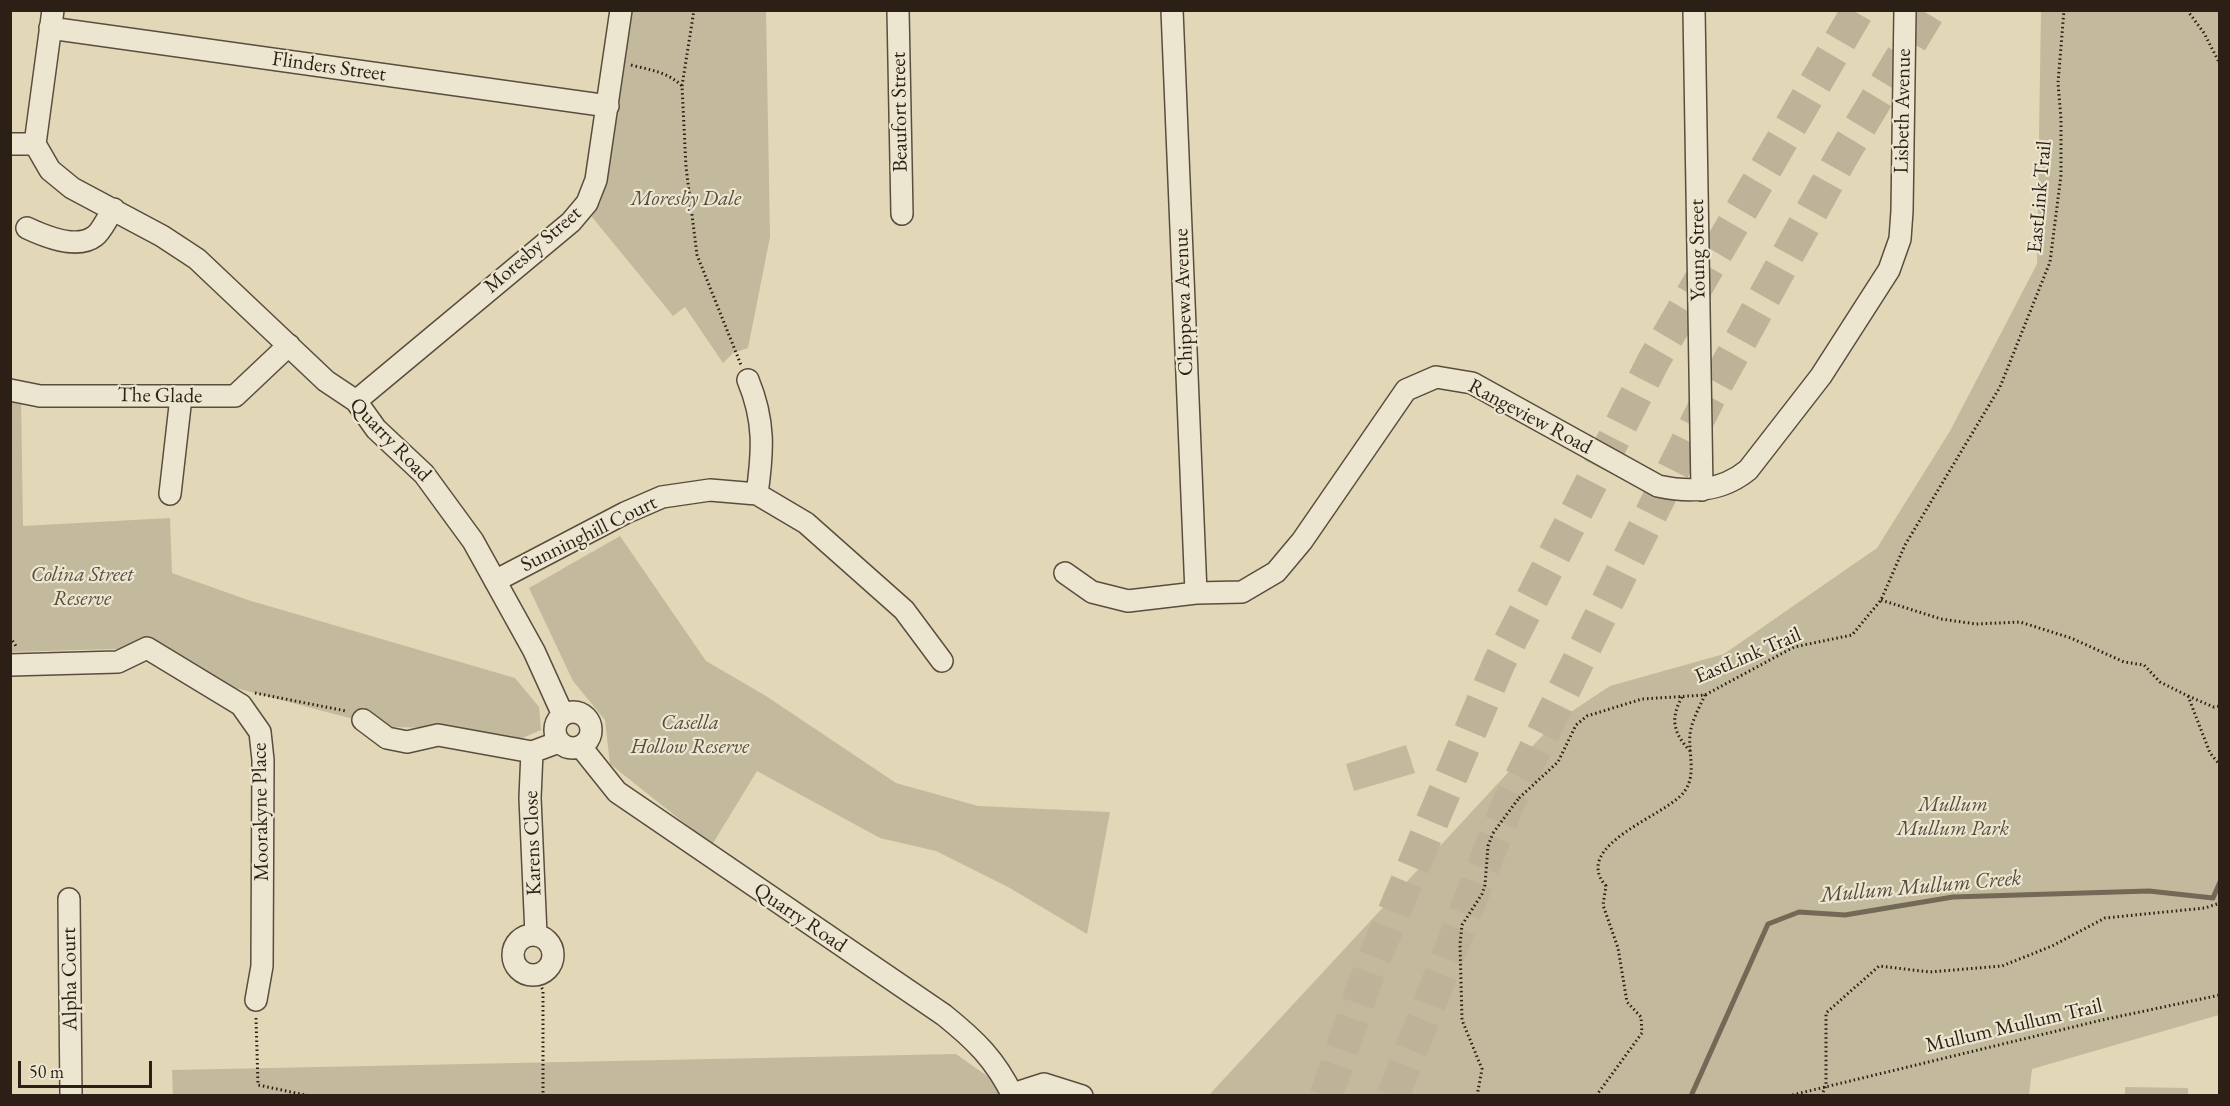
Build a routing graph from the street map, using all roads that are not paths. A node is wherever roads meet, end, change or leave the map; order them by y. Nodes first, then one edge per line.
1 (621, 10) edge
2 (898, 10) edge
3 (1172, 10) edge
4 (1694, 10) edge
5 (1905, 10) edge
6 (51, 19) edge
7 (608, 106) junction
8 (10, 144) edge
9 (35, 144) junction
10 (114, 209) junction
11 (1902, 211) joint
12 (902, 214) dead end
13 (27, 228) dead end
14 (289, 345) junction
15 (747, 380) road end
16 (10, 390) edge
17 (181, 397) junction
18 (356, 400) junction
19 (1702, 490) junction
20 (170, 494) dead end
21 (758, 494) junction
22 (1065, 573) dead end
23 (495, 581) junction
24 (1196, 593) junction
25 (942, 661) dead end
26 (10, 665) edge
27 (563, 715) junction
28 (363, 720) road end
29 (559, 742) junction
30 (581, 747) junction
31 (532, 752) junction
32 (69, 899) dead end
33 (536, 935) junction
34 (256, 1000) road end
35 (71, 1095) edge
36 (1013, 1095) edge
37 (1082, 1095) edge

1 - 7 street, Moresby Street
2 - 12 street, Beaufort Street
3 - 24 street, Chippewa Avenue
4 - 19 street, Young Street
5 - 11 street, Lisbeth Avenue
6 - 7 street, Flinders Street
6 - 9 street
7 - 18 street, Moresby Street
8 - 9 street
9 - 10 street, Quarry Road
10 - 13 street
10 - 14 street, Quarry Road
11 - 19 street, Rangeview Road
14 - 17 street, The Glade
14 - 18 street, Quarry Road
15 - 21 street
16 - 17 street, The Glade
17 - 20 street
18 - 23 street, Quarry Road
19 - 24 street, Rangeview Road
21 - 23 street, Sunninghill Court
21 - 25 street, Sunninghill Court
22 - 24 street, Rangeview Road
23 - 27 street, Quarry Road
26 - 34 street, Moorakyne Place
27 - 29 street
27 - 30 street
28 - 31 street
29 - 30 street
29 - 31 street
30 - 36 street, Quarry Road
31 - 33 street, Karens Close
32 - 35 street, Alpha Court
33 - 33 street
36 - 37 street

